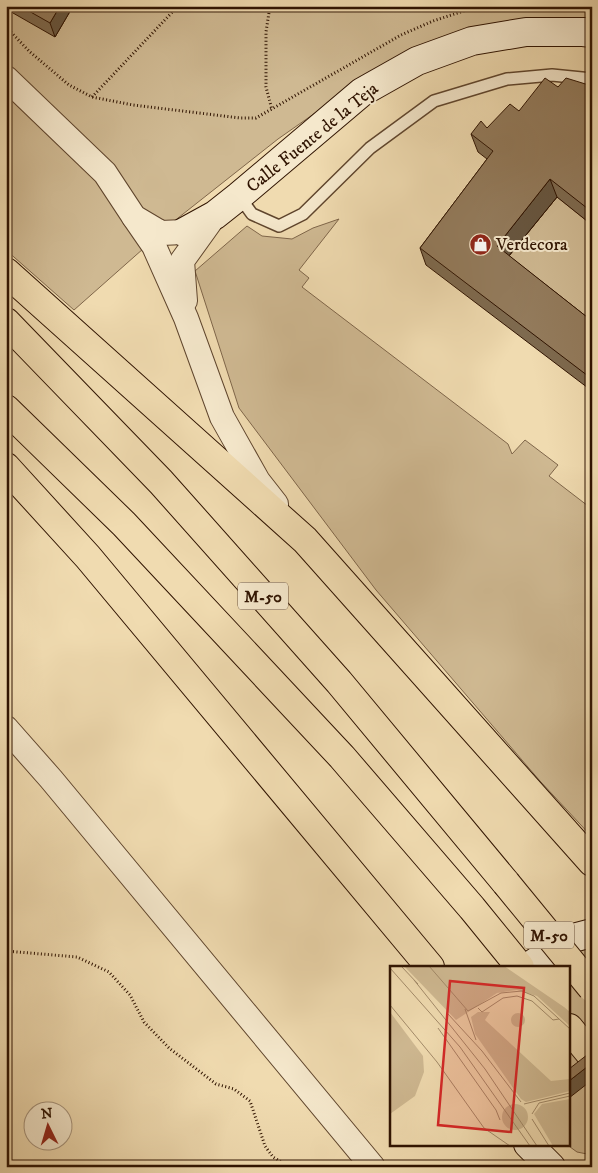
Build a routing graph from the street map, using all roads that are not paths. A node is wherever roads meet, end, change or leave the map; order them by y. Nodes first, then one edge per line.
1 (592, 33) edge
2 (6, 78) edge
3 (592, 79) edge
4 (239, 196) junction
5 (214, 215) junction
6 (134, 217) junction
7 (184, 232) joint
8 (6, 272) edge
9 (186, 318) junction
10 (6, 322) edge
11 (6, 409) edge
12 (6, 467) edge
13 (305, 540) junction
14 (6, 728) edge
15 (592, 862) edge
16 (592, 933) edge
17 (429, 966) edge
18 (519, 966) edge
19 (532, 966) edge
20 (592, 988) edge
21 (570, 1029) edge
22 (592, 1056) edge
23 (530, 1146) edge
24 (373, 1167) edge
25 (551, 1167) edge

1 - 4 street, Calle Fuente de la Teja
2 - 6 street
3 - 4 lane
4 - 5 street, Calle Fuente de la Teja
5 - 7 street, Calle Fuente de la Teja
5 - 9 street
6 - 7 street
6 - 9 street
8 - 13 highway
9 - 13 street
10 - 20 highway, M-50, bridge
11 - 18 highway, M-50
12 - 17 highway
13 - 15 highway
14 - 24 street
16 - 19 street
21 - 22 highway
23 - 25 street

